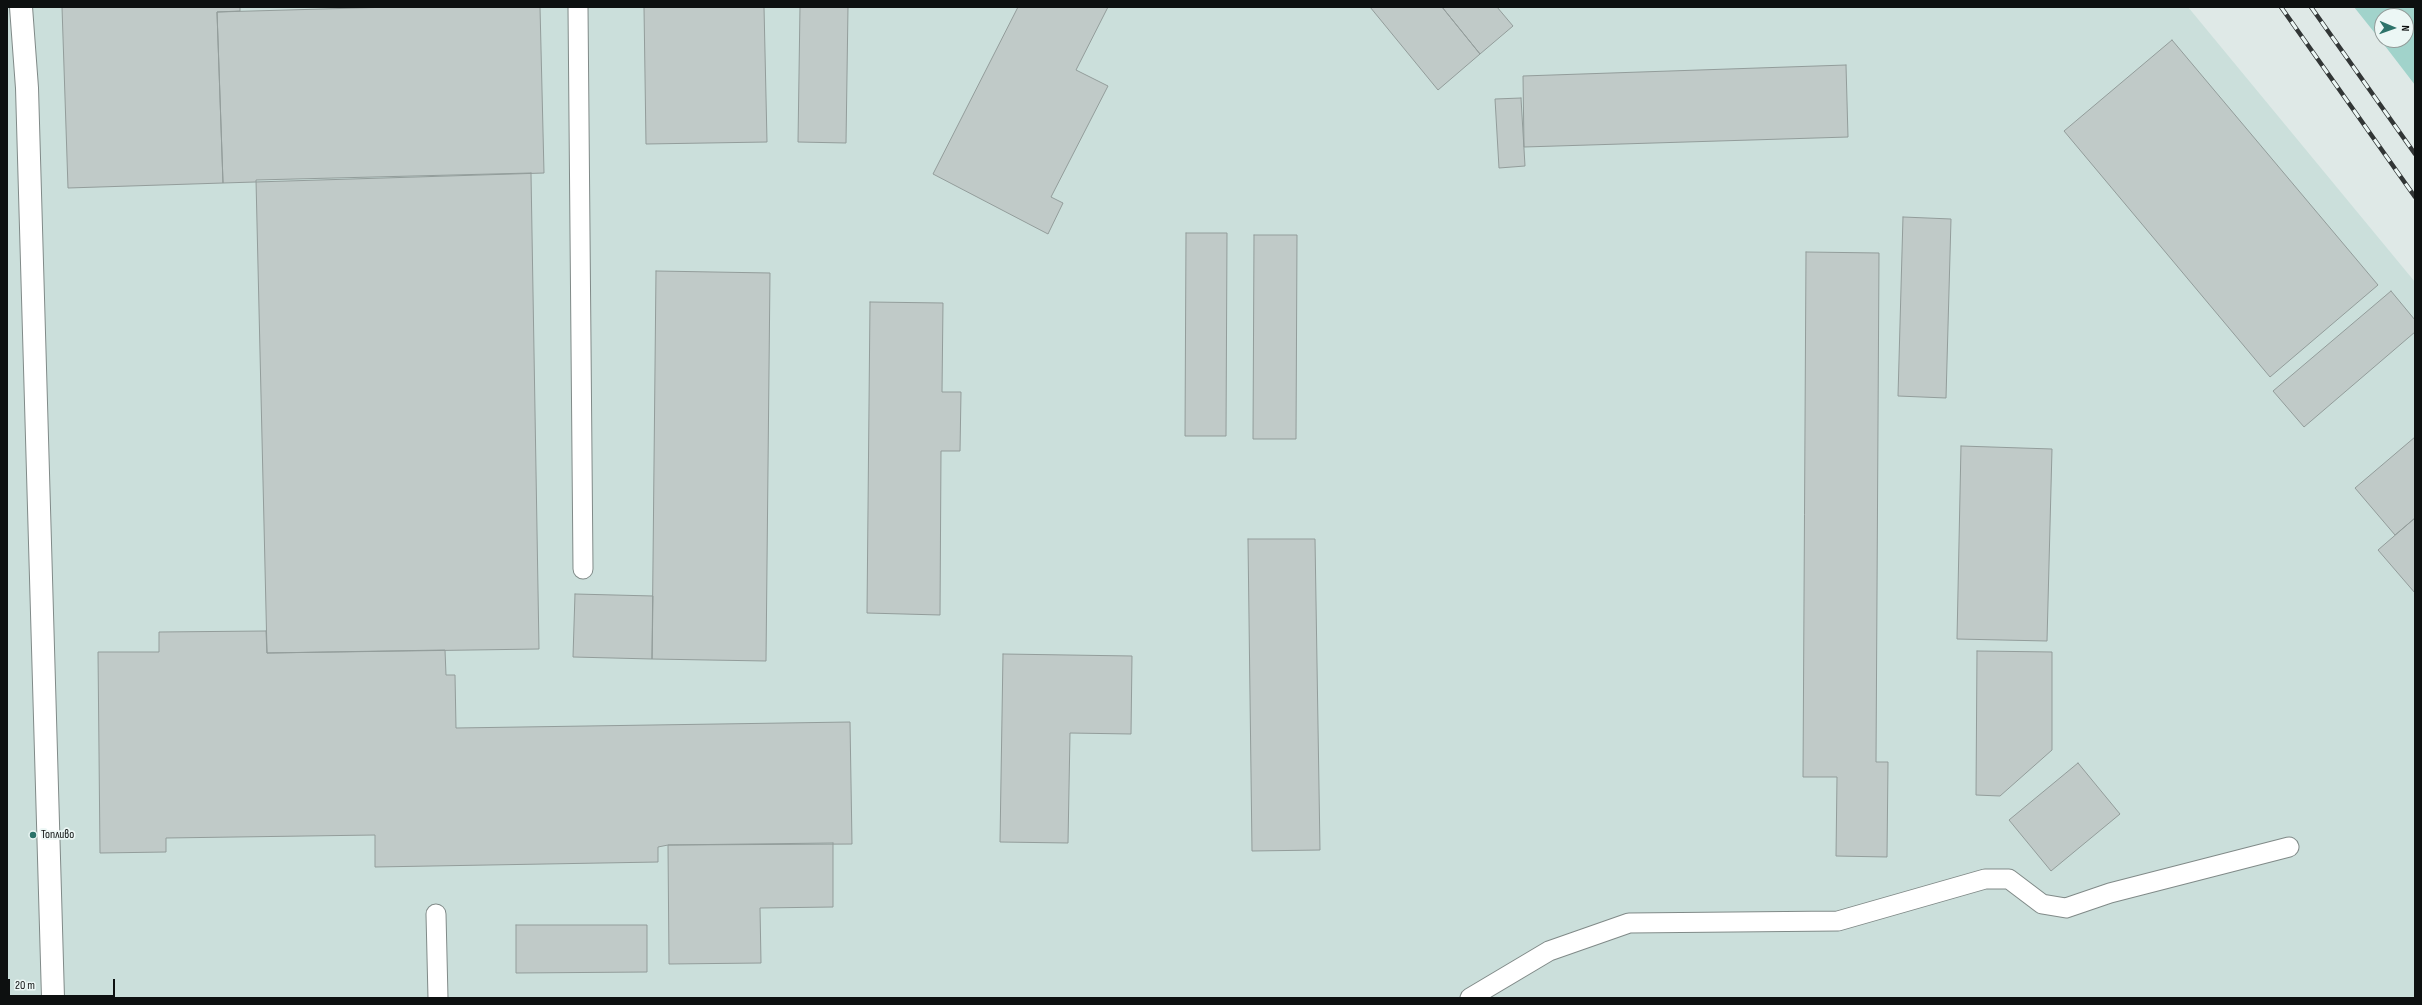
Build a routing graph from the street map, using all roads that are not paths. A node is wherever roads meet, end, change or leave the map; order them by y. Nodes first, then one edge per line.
1 (20, 7) edge
2 (578, 7) edge
3 (583, 569) dead end
4 (2289, 847) dead end
5 (436, 914) dead end
6 (53, 998) edge
7 (438, 998) edge
8 (1470, 998) edge

1 - 6 street
2 - 3 lane
4 - 8 lane
5 - 7 lane

